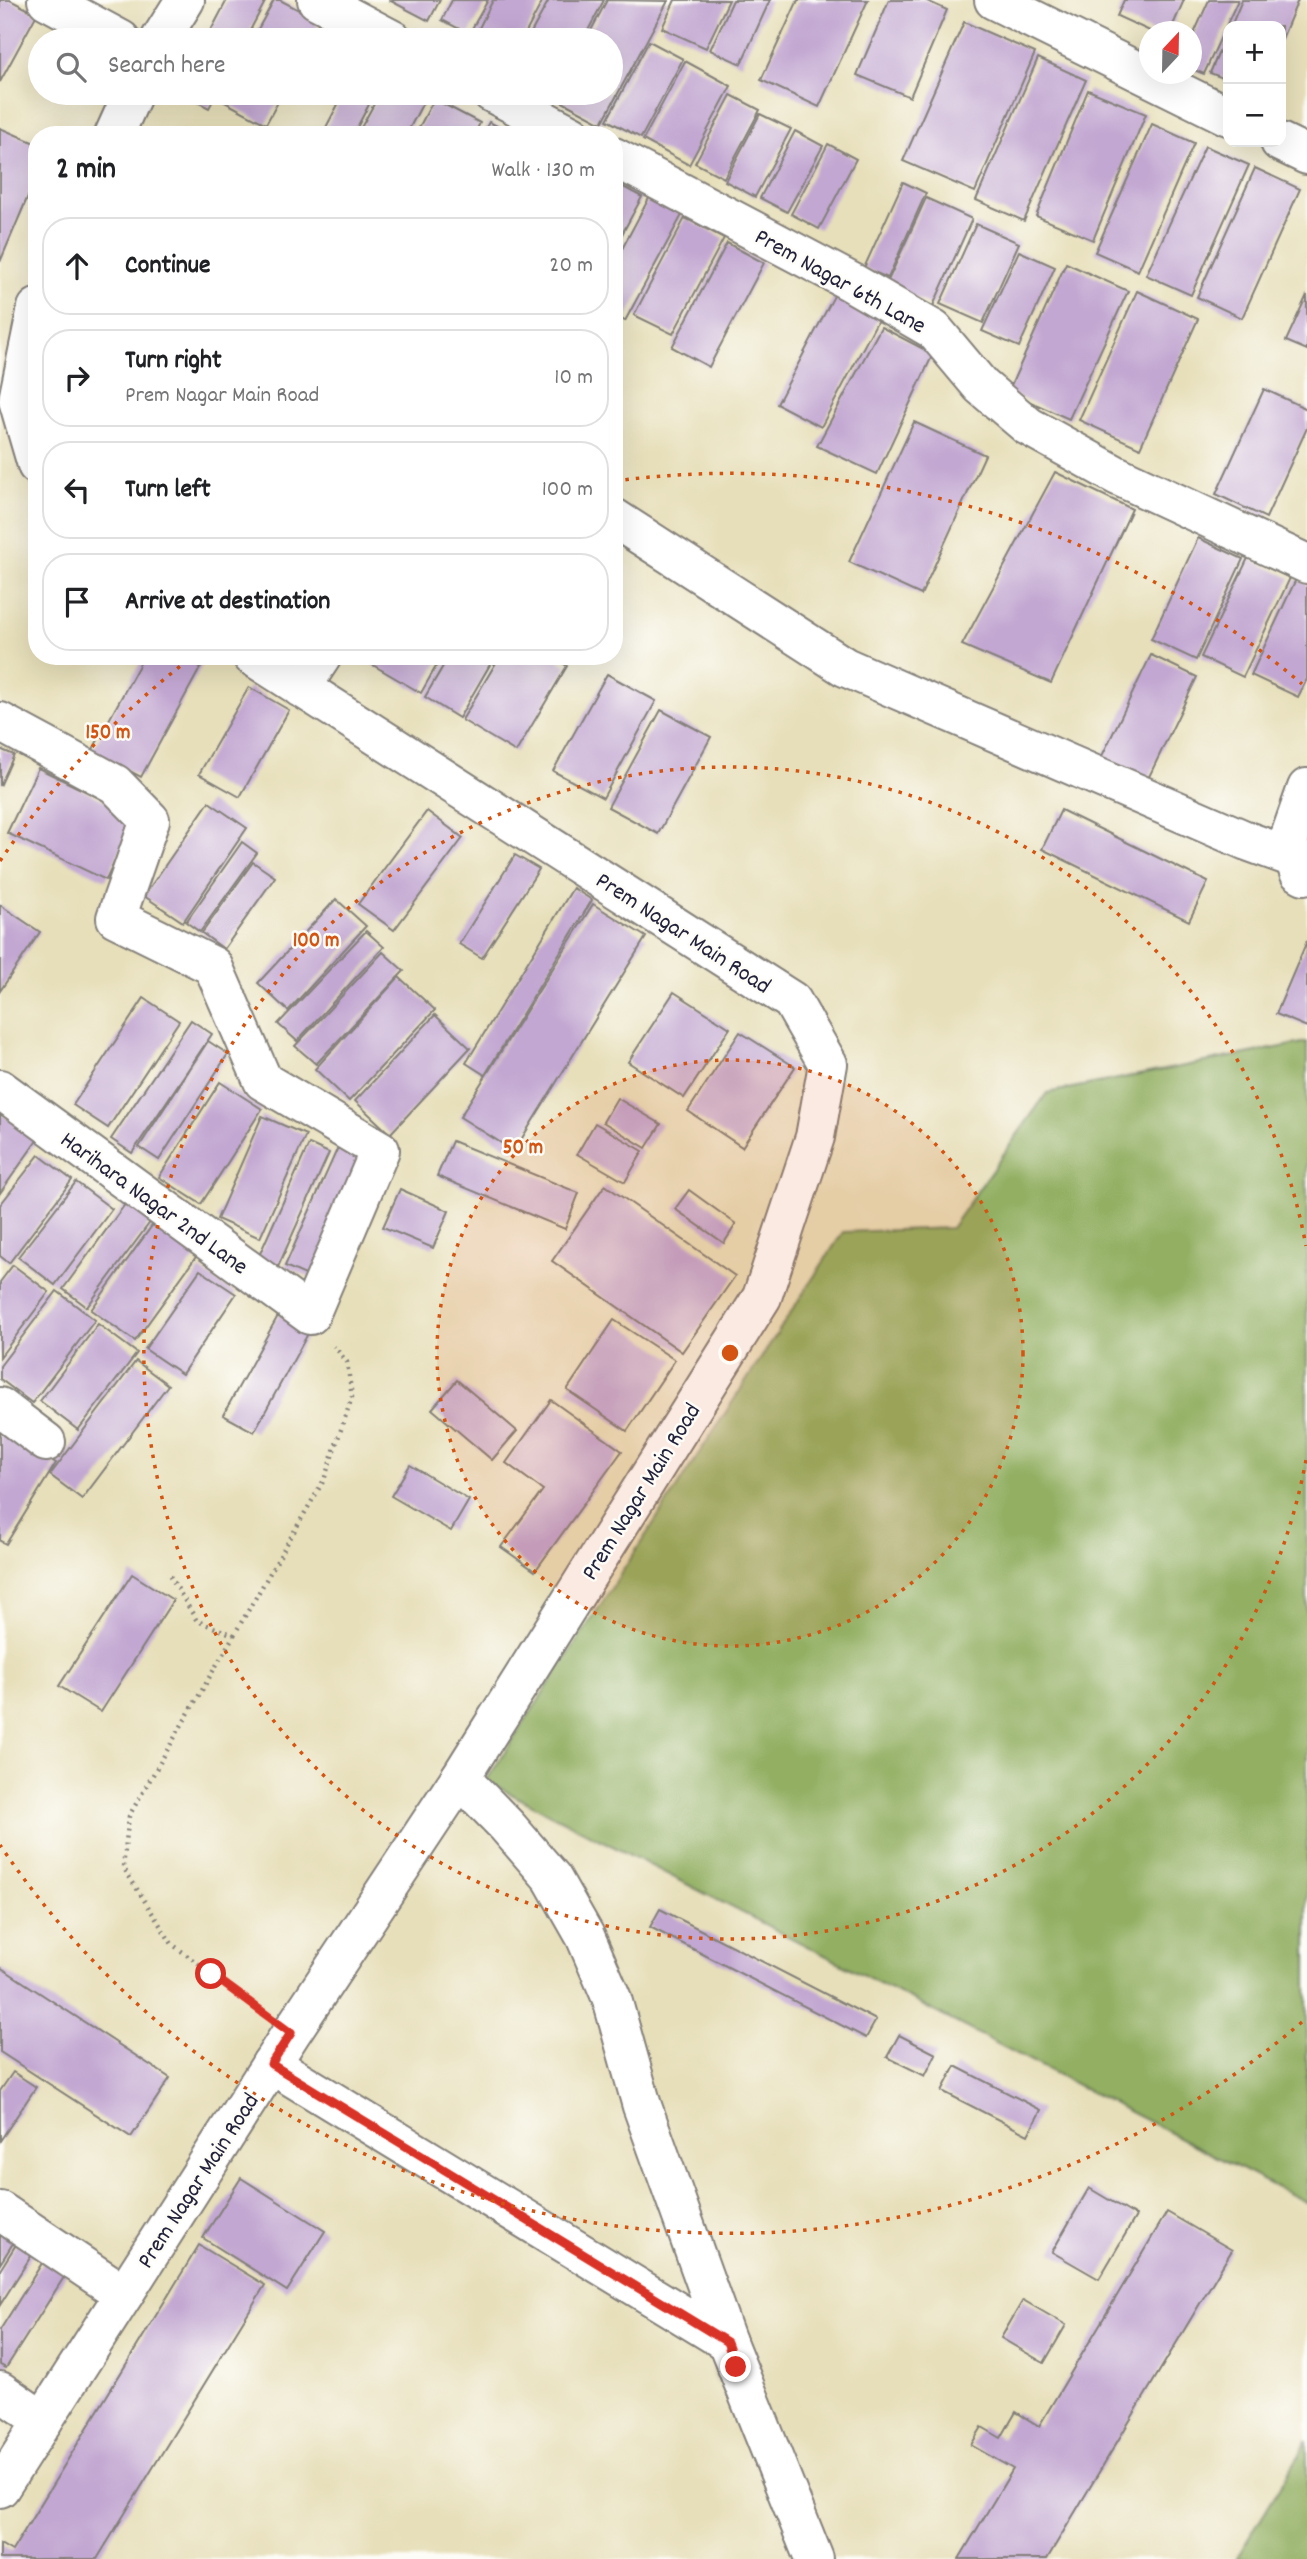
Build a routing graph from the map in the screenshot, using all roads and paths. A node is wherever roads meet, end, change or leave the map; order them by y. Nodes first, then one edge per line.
1 (47, 0) edge
2 (185, 0) edge
3 (317, 0) edge
4 (993, 0) edge
5 (99, 28) edge
6 (168, 28) edge
7 (370, 28) edge
8 (128, 105) edge
9 (515, 105) edge
10 (1223, 114) edge
11 (118, 126) edge
12 (555, 126) edge
13 (1286, 145) edge
14 (1307, 155) edge
15 (623, 162) edge
16 (28, 352) edge
17 (22, 451) edge
18 (623, 524) edge
19 (1307, 564) edge
20 (266, 665) edge
21 (316, 665) edge
22 (301, 688) junction
23 (0, 722) edge
24 (1307, 788) edge
25 (1301, 867) edge
26 (0, 1089) edge
27 (310, 1315) junction
28 (0, 1406) edge
29 (46, 1442) dead end
30 (170, 1576) dead end
31 (234, 1635) junction
32 (460, 1778) junction
33 (281, 2048) junction
34 (0, 2211) edge
35 (124, 2294) junction
36 (727, 2342) junction
37 (0, 2391) edge
38 (43, 2421) junction
39 (0, 2488) edge
40 (814, 2559) edge

1 - 5 street
2 - 6 street
3 - 7 street
4 - 10 street
8 - 11 street
9 - 12 street
13 - 14 street
15 - 19 street, Prem Nagar 6th Lane
16 - 17 street
18 - 25 street
20 - 22 street, Prem Nagar Main Road
21 - 22 street
22 - 32 street, Prem Nagar Main Road
23 - 27 street
24 - 25 street
26 - 27 street, Harihara Nagar 2nd Lane
27 - 31 path
28 - 29 street
30 - 31 path
31 - 33 path
32 - 33 street, Prem Nagar Main Road
32 - 36 street
33 - 35 street, Prem Nagar Main Road
33 - 36 street
34 - 35 street
35 - 38 street, Prem Nagar Main Road
36 - 40 street
37 - 38 street
38 - 39 street, Prem Nagar Main Road

